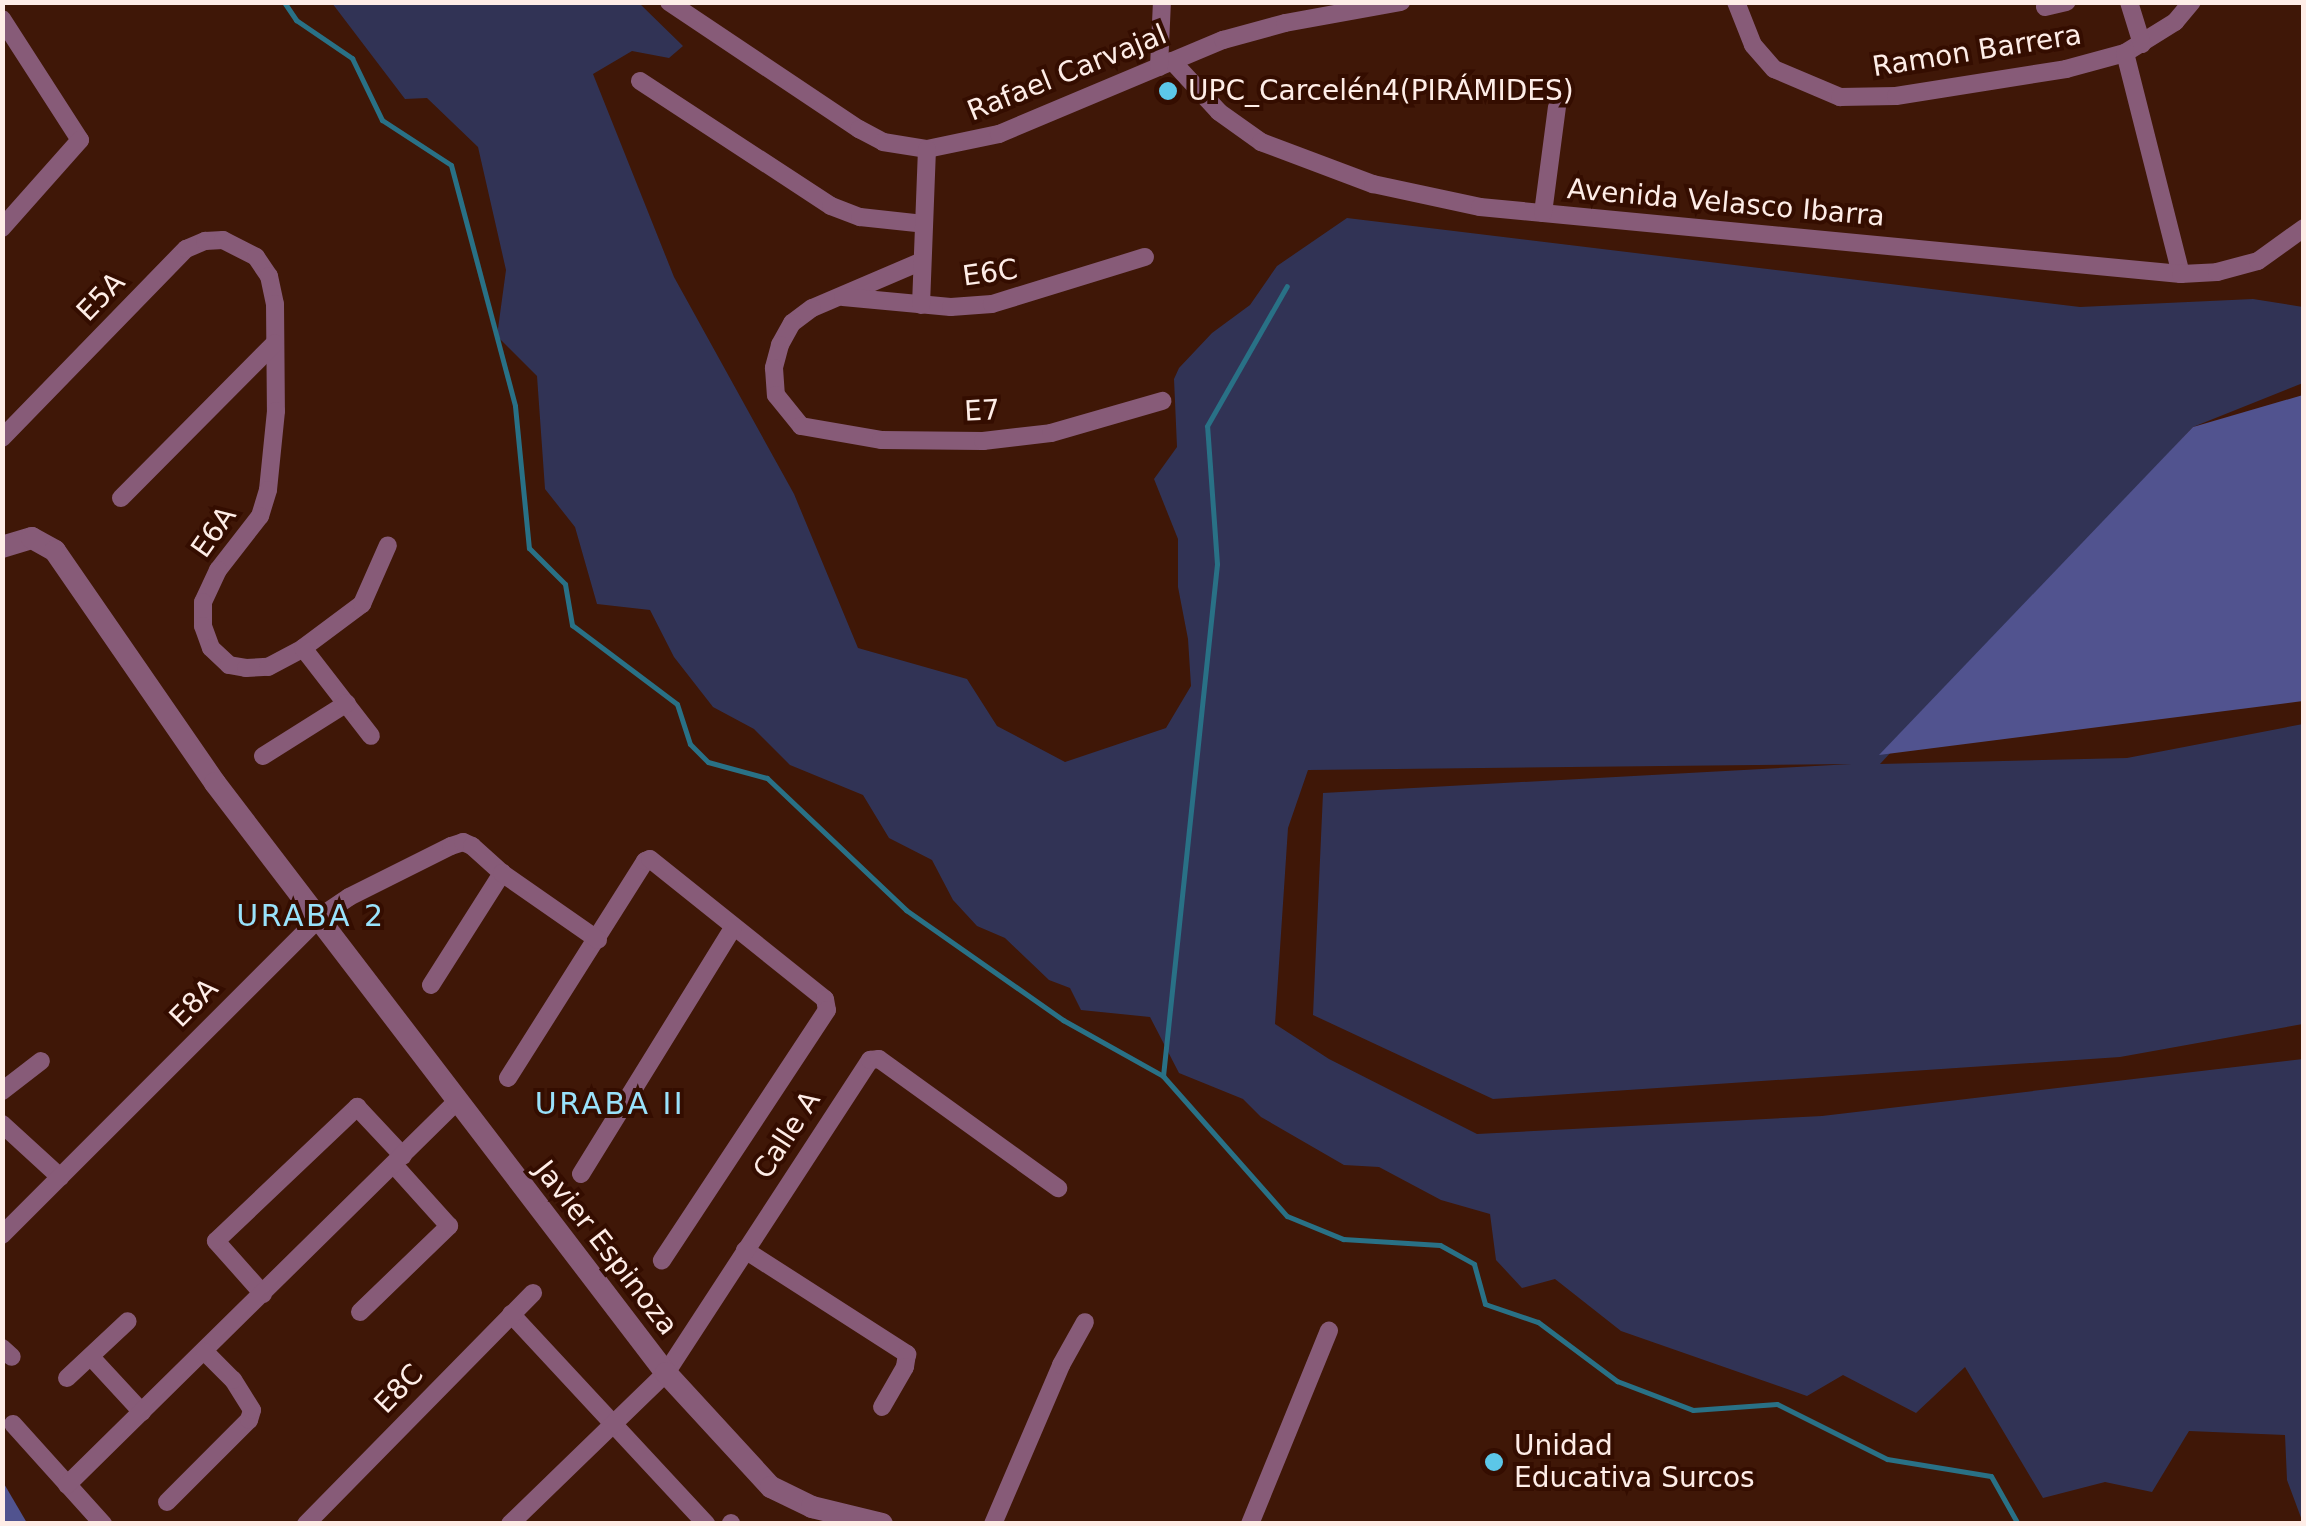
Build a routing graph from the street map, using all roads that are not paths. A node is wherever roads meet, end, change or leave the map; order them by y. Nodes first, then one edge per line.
1 (1162, 2) edge
2 (1401, 2) edge
3 (1736, 2) edge
4 (2066, 2) edge
5 (2129, 2) edge
6 (2192, 2) edge
7 (671, 3) edge
8 (2045, 7) dead end
9 (3, 22) edge
10 (2142, 44) junction
11 (2125, 53) junction
12 (1165, 64) junction
13 (640, 81) dead end
14 (1557, 107) dead end
15 (928, 149) junction
16 (1543, 213) junction
17 (924, 224) junction
18 (2, 228) edge
19 (2304, 228) edge
20 (1145, 257) dead end
21 (920, 262) junction
22 (2181, 274) junction
23 (838, 297) junction
24 (921, 305) junction
25 (275, 343) junction
26 (1162, 400) dead end
27 (2, 438) edge
28 (121, 498) dead end
29 (388, 545) dead end
30 (2, 547) edge
31 (303, 648) junction
32 (347, 704) junction
33 (370, 736) dead end
34 (263, 756) dead end
35 (502, 872) junction
36 (321, 916) junction
37 (733, 928) junction
38 (598, 940) junction
39 (431, 985) dead end
40 (41, 1061) dead end
41 (508, 1078) dead end
42 (2, 1091) edge
43 (455, 1104) junction
44 (2, 1124) edge
45 (398, 1160) junction
46 (581, 1174) dead end
47 (60, 1177) junction
48 (1058, 1188) dead end
49 (2, 1235) edge
50 (745, 1250) junction
51 (662, 1260) dead end
52 (263, 1294) junction
53 (533, 1294) dead end
54 (360, 1312) dead end
55 (511, 1314) junction
56 (128, 1322) dead end
57 (1085, 1322) dead end
58 (1330, 1330) dead end
59 (205, 1352) junction
60 (91, 1357) junction
61 (666, 1373) junction
62 (67, 1378) dead end
63 (882, 1407) dead end
64 (142, 1412) junction
65 (614, 1422) junction
66 (13, 1424) dead end
67 (67, 1484) junction
68 (168, 1502) dead end
69 (103, 1524) edge
70 (306, 1524) edge
71 (510, 1524) edge
72 (706, 1524) edge
73 (882, 1524) edge
74 (993, 1524) edge
75 (1250, 1524) edge

1 - 12 street
2 - 12 street, Rafael Carvajal
3 - 11 street, Ramon Barrera
4 - 8 street
5 - 10 street
6 - 10 street, Ramon Barrera
7 - 15 street, Rafael Carvajal
9 - 18 street
10 - 11 street, Ramon Barrera
11 - 22 street
12 - 15 street, Rafael Carvajal
12 - 16 street, Avenida Velasco Ibarra
13 - 17 street
14 - 16 street
15 - 17 street
16 - 22 street, Avenida Velasco Ibarra
17 - 21 street
19 - 22 street, Avenida Velasco Ibarra
20 - 24 street, E6C
21 - 23 street
21 - 24 street
23 - 24 street, E6C
23 - 26 street, E7
25 - 27 street, E5A
25 - 28 street
25 - 31 street, E6A
29 - 31 street
30 - 36 street, Javier Espinoza
31 - 32 street
32 - 33 street
32 - 34 street
35 - 36 street, E8A
35 - 38 street
35 - 39 street
36 - 43 street, Javier Espinoza
36 - 47 street, E8A
37 - 38 street
37 - 46 street
37 - 51 street
38 - 41 street
40 - 42 street
43 - 45 street
43 - 61 street, Javier Espinoza
44 - 47 street
45 - 52 street
45 - 52 street
45 - 54 street
47 - 49 street, E8A
48 - 50 street, Calle A
50 - 61 street, Calle A
50 - 63 street
52 - 59 street
53 - 55 street, E8C
55 - 65 street
55 - 70 street, E8C
56 - 60 street
57 - 74 street
58 - 75 street
59 - 64 street
59 - 68 street
60 - 62 street
60 - 64 street
61 - 65 street, Calle A
61 - 73 street, Javier Espinoza
64 - 67 street
65 - 71 street, Calle A
65 - 72 street
66 - 67 street
67 - 69 street

